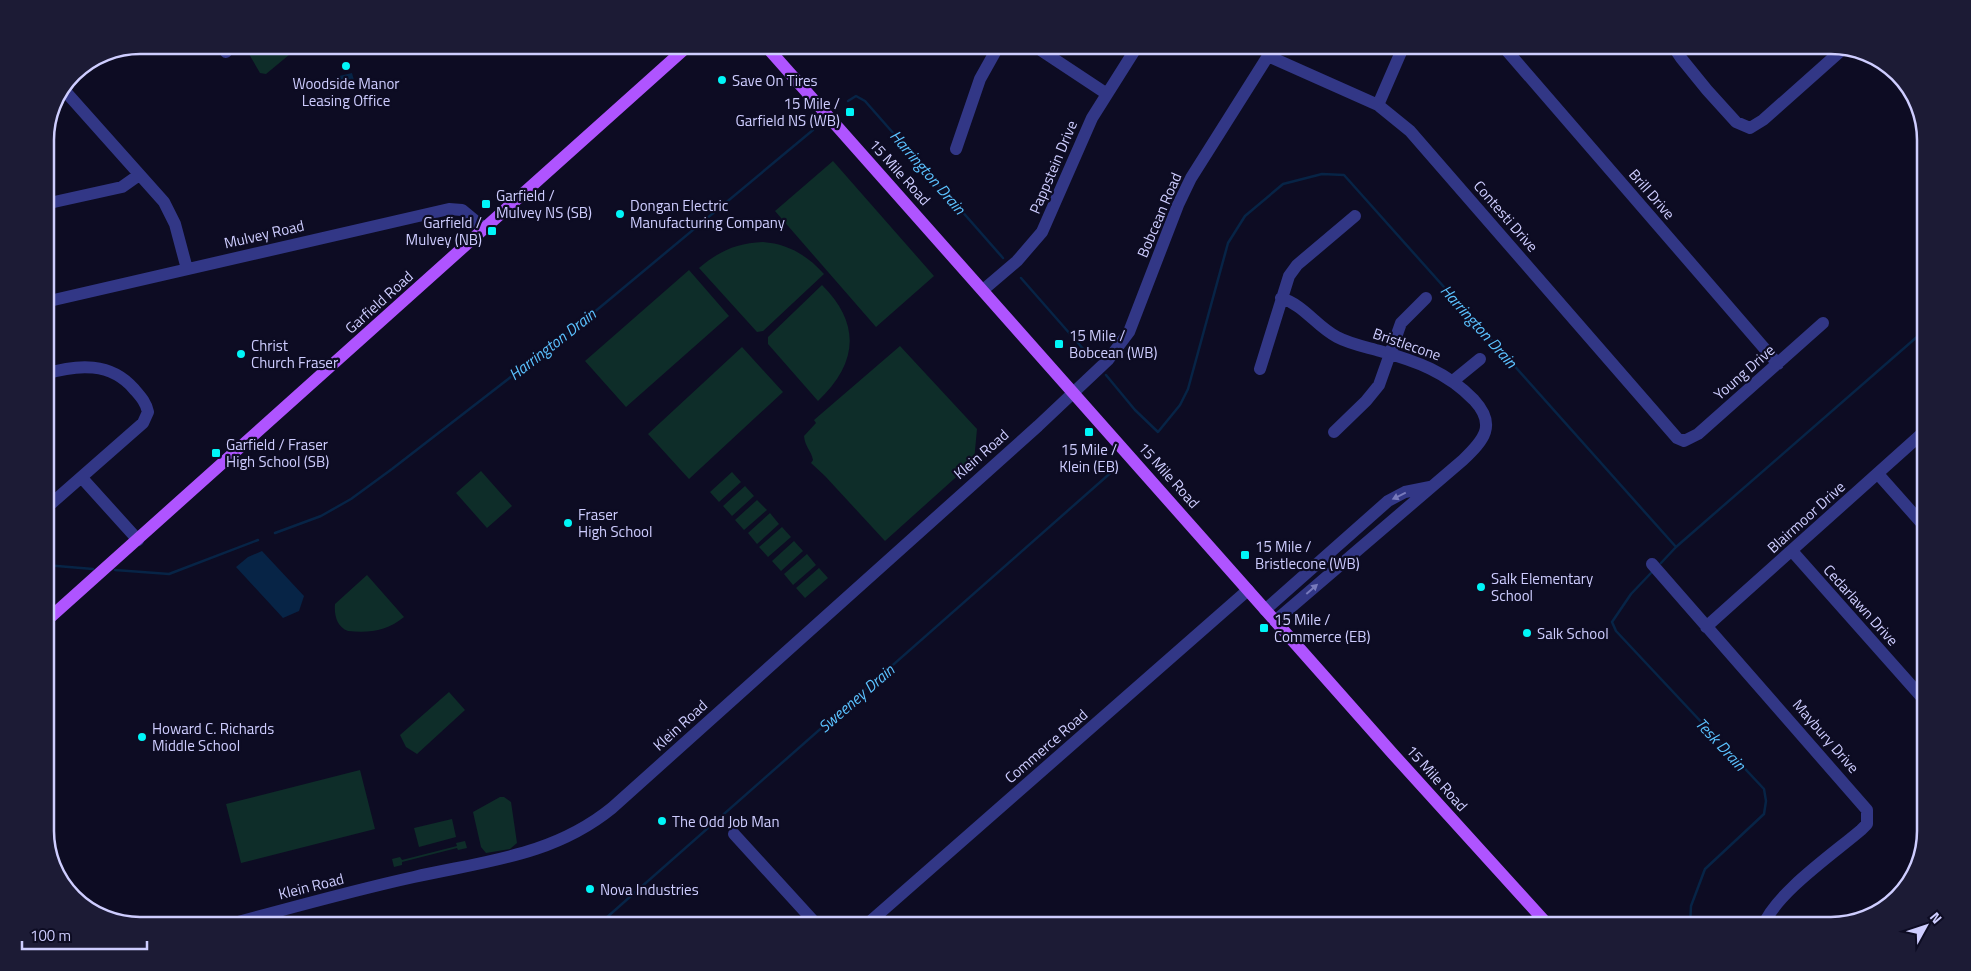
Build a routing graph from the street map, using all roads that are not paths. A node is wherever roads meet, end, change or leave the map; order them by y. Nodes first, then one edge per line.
1 (678, 54) edge
2 (773, 54) edge
3 (994, 54) edge
4 (1047, 54) edge
5 (1132, 54) edge
6 (1268, 54) edge
7 (1276, 54) edge
8 (1400, 54) edge
9 (1510, 54) edge
10 (1678, 54) edge
11 (1837, 54) edge
12 (68, 94) edge
13 (1107, 94) junction
14 (1378, 106) junction
15 (956, 149) dead end
16 (139, 175) junction
17 (54, 202) edge
18 (1355, 216) dead end
19 (484, 229) junction
20 (187, 269) junction
21 (983, 290) junction
22 (1281, 298) junction
23 (1426, 298) dead end
24 (54, 300) edge
25 (1823, 324) dead end
26 (1389, 354) junction
27 (1480, 359) dead end
28 (1778, 364) junction
29 (1260, 369) dead end
30 (54, 372) edge
31 (1453, 381) junction
32 (1073, 392) junction
33 (1334, 432) dead end
34 (1917, 438) edge
35 (1684, 442) joint
36 (1878, 474) junction
37 (82, 478) junction
38 (1432, 487) junction
39 (54, 501) edge
40 (1917, 518) edge
41 (138, 540) junction
42 (1792, 551) junction
43 (1652, 564) dead end
44 (1248, 590) junction
45 (1265, 610) junction
46 (54, 614) edge
47 (1275, 621) junction
48 (1706, 627) junction
49 (1917, 692) edge
50 (734, 834) dead end
51 (258, 917) edge
52 (810, 917) edge
53 (876, 917) edge
54 (1540, 917) edge
55 (1769, 917) edge

1 - 19 main road, Garfield Road
2 - 21 main road, 15 Mile Road
3 - 15 street
4 - 13 street
5 - 13 street, Pappstein Drive
6 - 32 street, Bobcean Road
7 - 14 street, Contesti Drive
8 - 14 street
9 - 28 street, Brill Drive
10 - 11 street
12 - 16 street
13 - 21 street, Pappstein Drive
14 - 35 street, Contesti Drive
16 - 17 street
16 - 20 street
18 - 22 street
19 - 20 street, Mulvey Road
19 - 41 main road, Garfield Road
20 - 24 street, Mulvey Road
21 - 32 main road, 15 Mile Road
22 - 26 street, Bristlecone
22 - 29 street
23 - 26 street
25 - 28 street, Young Drive
26 - 31 street, Bristlecone
26 - 33 street
27 - 31 street
28 - 35 street, Young Drive
30 - 37 street
31 - 38 street, Bristlecone
32 - 44 main road, 15 Mile Road
32 - 51 street, Klein Road
34 - 36 street, Blairmoor Drive
36 - 40 street
36 - 42 street, Blairmoor Drive
37 - 39 street
37 - 41 street
38 -> 45 street
47 -> 38 street, Bristlecone
41 - 46 main road, Garfield Road
42 - 48 street, Blairmoor Drive
42 - 49 street, Cedarlawn Drive
43 - 48 street, Maybury Drive
44 - 45 main road, 15 Mile Road
44 - 53 street, Commerce Road
45 - 47 main road, 15 Mile Road
47 - 54 main road, 15 Mile Road
48 - 55 street, Maybury Drive
50 - 52 street

